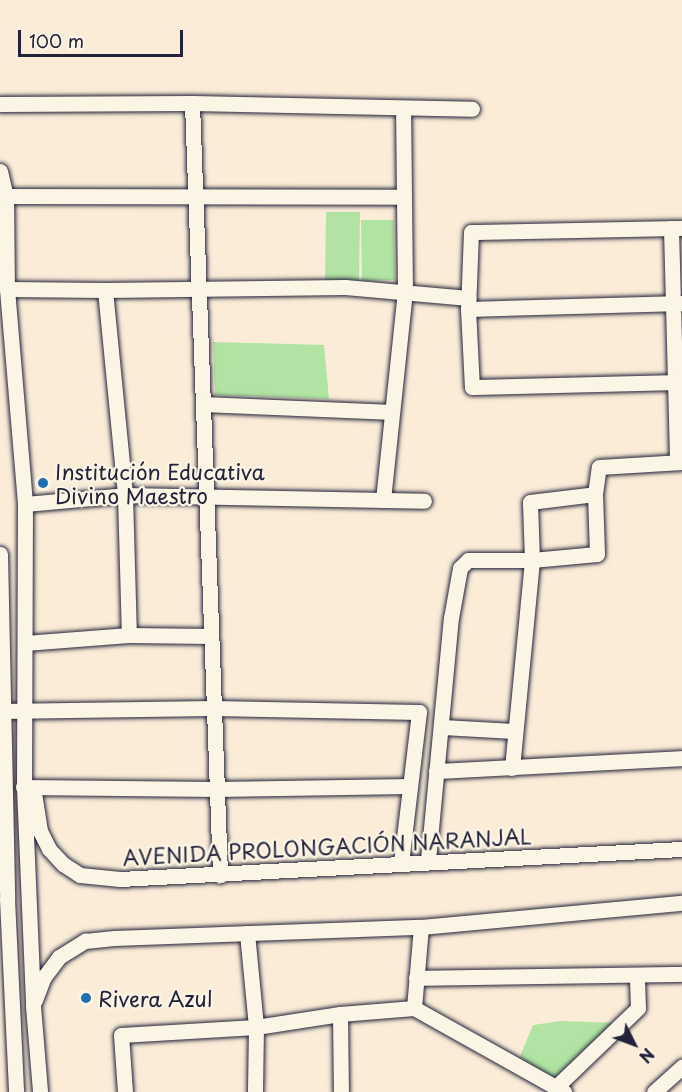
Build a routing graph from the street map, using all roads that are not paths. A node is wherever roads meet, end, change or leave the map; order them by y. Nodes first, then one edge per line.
1 (192, 103) junction
2 (0, 104) edge
3 (403, 108) junction
4 (472, 109) dead end
5 (0, 171) edge
6 (6, 196) junction
7 (197, 197) junction
8 (403, 197) junction
9 (676, 228) edge
10 (200, 288) junction
11 (7, 289) junction
12 (105, 290) junction
13 (405, 292) junction
14 (469, 303) junction
15 (677, 303) edge
16 (678, 382) edge
17 (204, 404) junction
18 (392, 412) junction
19 (680, 462) edge
20 (595, 494) junction
21 (126, 495) junction
22 (207, 495) junction
23 (383, 500) junction
24 (424, 501) dead end
25 (25, 504) junction
26 (0, 557) edge
27 (532, 560) junction
28 (129, 635) junction
29 (211, 636) junction
30 (25, 643) junction
31 (213, 708) junction
32 (1, 711) edge
33 (25, 712) junction
34 (441, 728) junction
35 (515, 731) junction
36 (682, 758) edge
37 (512, 768) junction
38 (436, 771) junction
39 (410, 786) junction
40 (2, 787) edge
41 (29, 787) junction
42 (216, 789) junction
43 (682, 849) edge
44 (429, 860) junction
45 (401, 863) junction
46 (220, 875) junction
47 (682, 903) edge
48 (421, 927) junction
49 (248, 933) junction
50 (0, 972) edge
51 (682, 974) edge
52 (637, 975) junction
53 (416, 978) junction
54 (11, 999) junction
55 (33, 1006) junction
56 (414, 1008) junction
57 (340, 1014) junction
58 (256, 1027) junction
59 (682, 1067) edge
60 (560, 1090) edge
61 (16, 1092) edge
62 (40, 1092) edge
63 (125, 1092) edge
64 (255, 1092) edge
65 (341, 1092) edge
66 (654, 1092) edge

1 - 2 street
1 - 3 street
1 - 7 street
3 - 4 street
3 - 8 street
5 - 6 street
6 - 7 street
6 - 11 street
7 - 8 street
7 - 10 street
8 - 13 street
9 - 14 street
9 - 15 street
10 - 12 street
10 - 13 street
10 - 17 street
11 - 12 street
11 - 25 street
12 - 21 street
13 - 14 street
13 - 18 street
14 - 15 street
14 - 16 street
15 - 16 street
16 - 19 street
17 - 18 street
17 - 22 street
18 - 23 street
19 - 20 street
20 - 27 street
20 - 27 street
21 - 22 street
21 - 25 street
21 - 28 street
22 - 23 street
22 - 29 street
23 - 24 street
25 - 30 street
26 - 32 street
27 - 34 street
27 - 35 street
28 - 29 street
28 - 30 street
29 - 31 street
30 - 33 street
31 - 33 street
31 - 39 street
31 - 42 street
32 - 33 street
32 - 40 street
33 - 41 street
34 - 35 street
34 - 38 street
35 - 37 street
36 - 37 street
37 - 38 street
38 - 44 street
39 - 42 street
39 - 45 street
40 - 41 street
40 - 54 street
41 - 42 street
41 - 46 street, AVENIDA PROLONGACIÓN NARANJAL
41 - 55 street
42 - 46 street
43 - 44 street, AVENIDA PROLONGACIÓN NARANJAL
44 - 45 street, AVENIDA PROLONGACIÓN NARANJAL
45 - 46 street, AVENIDA PROLONGACIÓN NARANJAL
47 - 48 street
48 - 49 street
48 - 53 street
49 - 55 street
49 - 58 street
50 - 54 street
51 - 52 street
52 - 53 street
52 - 60 street
53 - 56 street
54 - 61 street
55 - 62 street
56 - 57 street
56 - 60 street
57 - 58 street
57 - 65 street
58 - 63 street
58 - 64 street
59 - 66 street

